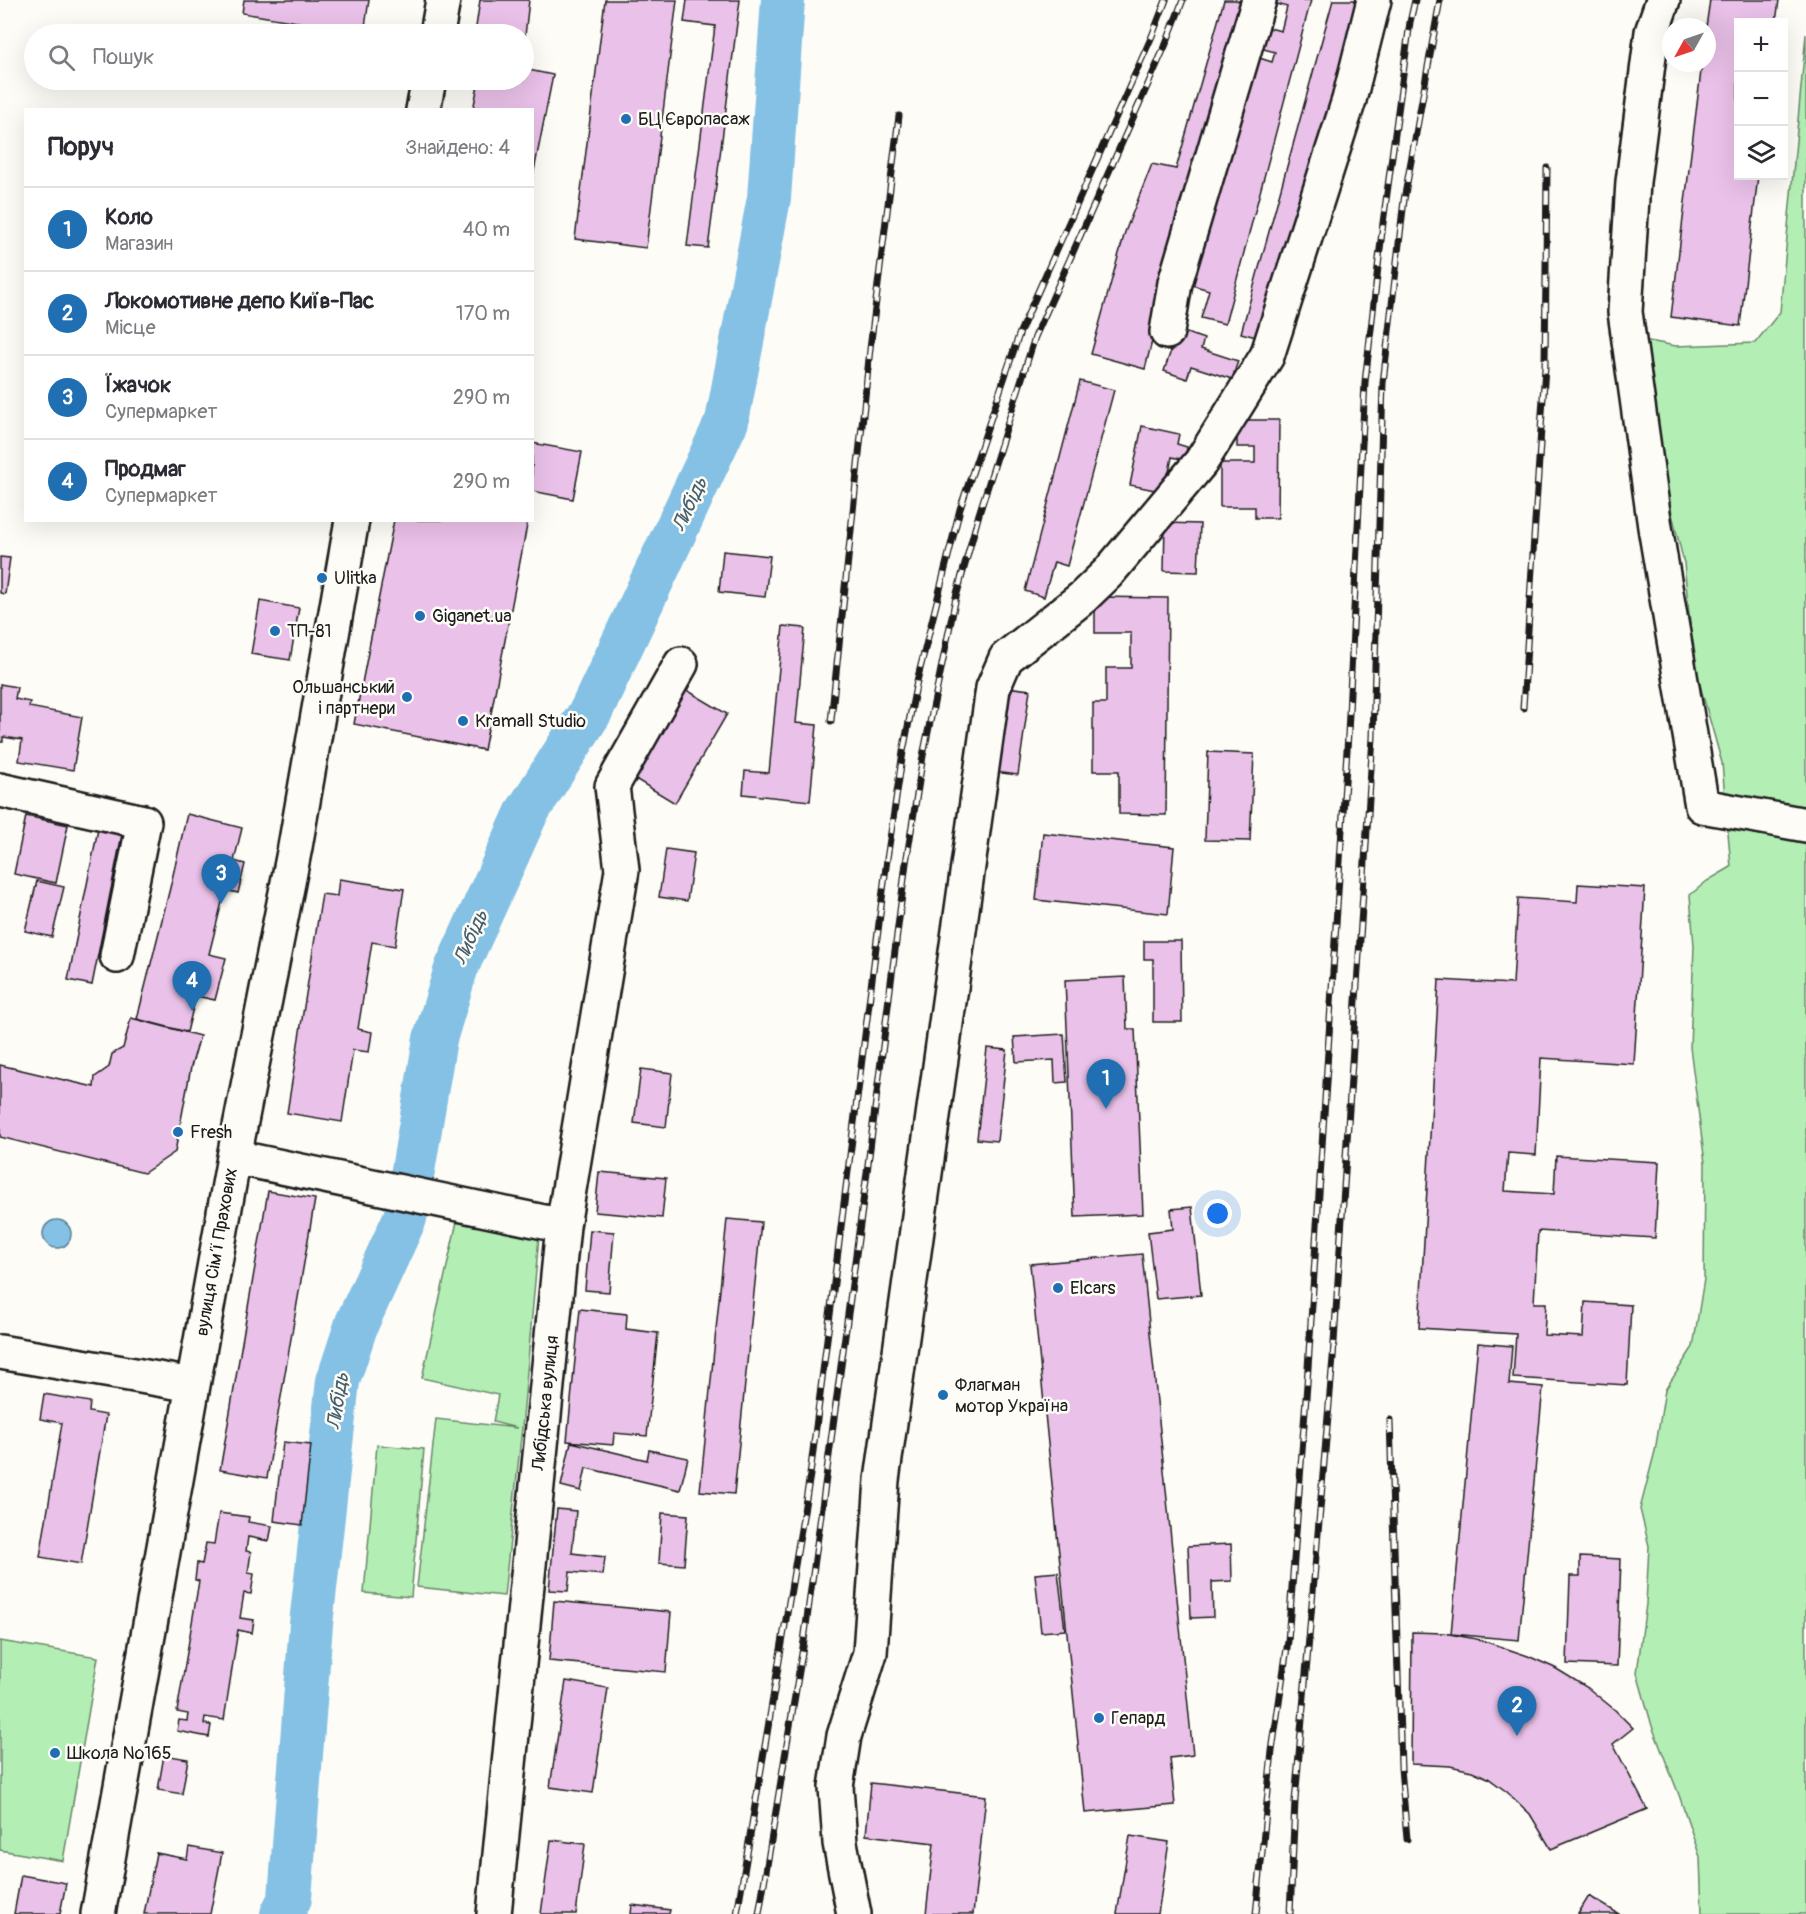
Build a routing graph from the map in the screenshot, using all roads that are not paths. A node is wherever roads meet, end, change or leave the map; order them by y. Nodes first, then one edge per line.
1 (443, 0) edge
2 (1259, 0) edge
3 (1374, 0) edge
4 (1663, 0) edge
5 (439, 24) edge
6 (427, 90) edge
7 (423, 108) edge
8 (1167, 332) dead end
9 (352, 522) edge
10 (681, 664) dead end
11 (0, 790) edge
12 (1806, 825) edge
13 (117, 956) dead end
14 (234, 1157) junction
15 (563, 1226) junction
16 (0, 1352) edge
17 (193, 1385) junction
18 (98, 1914) edge
19 (495, 1914) edge
20 (854, 1914) edge

1 - 5 street
2 - 8 street
3 - 20 street
4 - 12 street
6 - 7 street
9 - 14 street, вулиця Сімʼї Прахових
10 - 15 street, Либідська вулиця
11 - 13 street
14 - 15 street
14 - 17 street, вулиця Сімʼї Прахових
15 - 19 street, Либідська вулиця
16 - 17 street
17 - 18 street, вулиця Сімʼї Прахових

